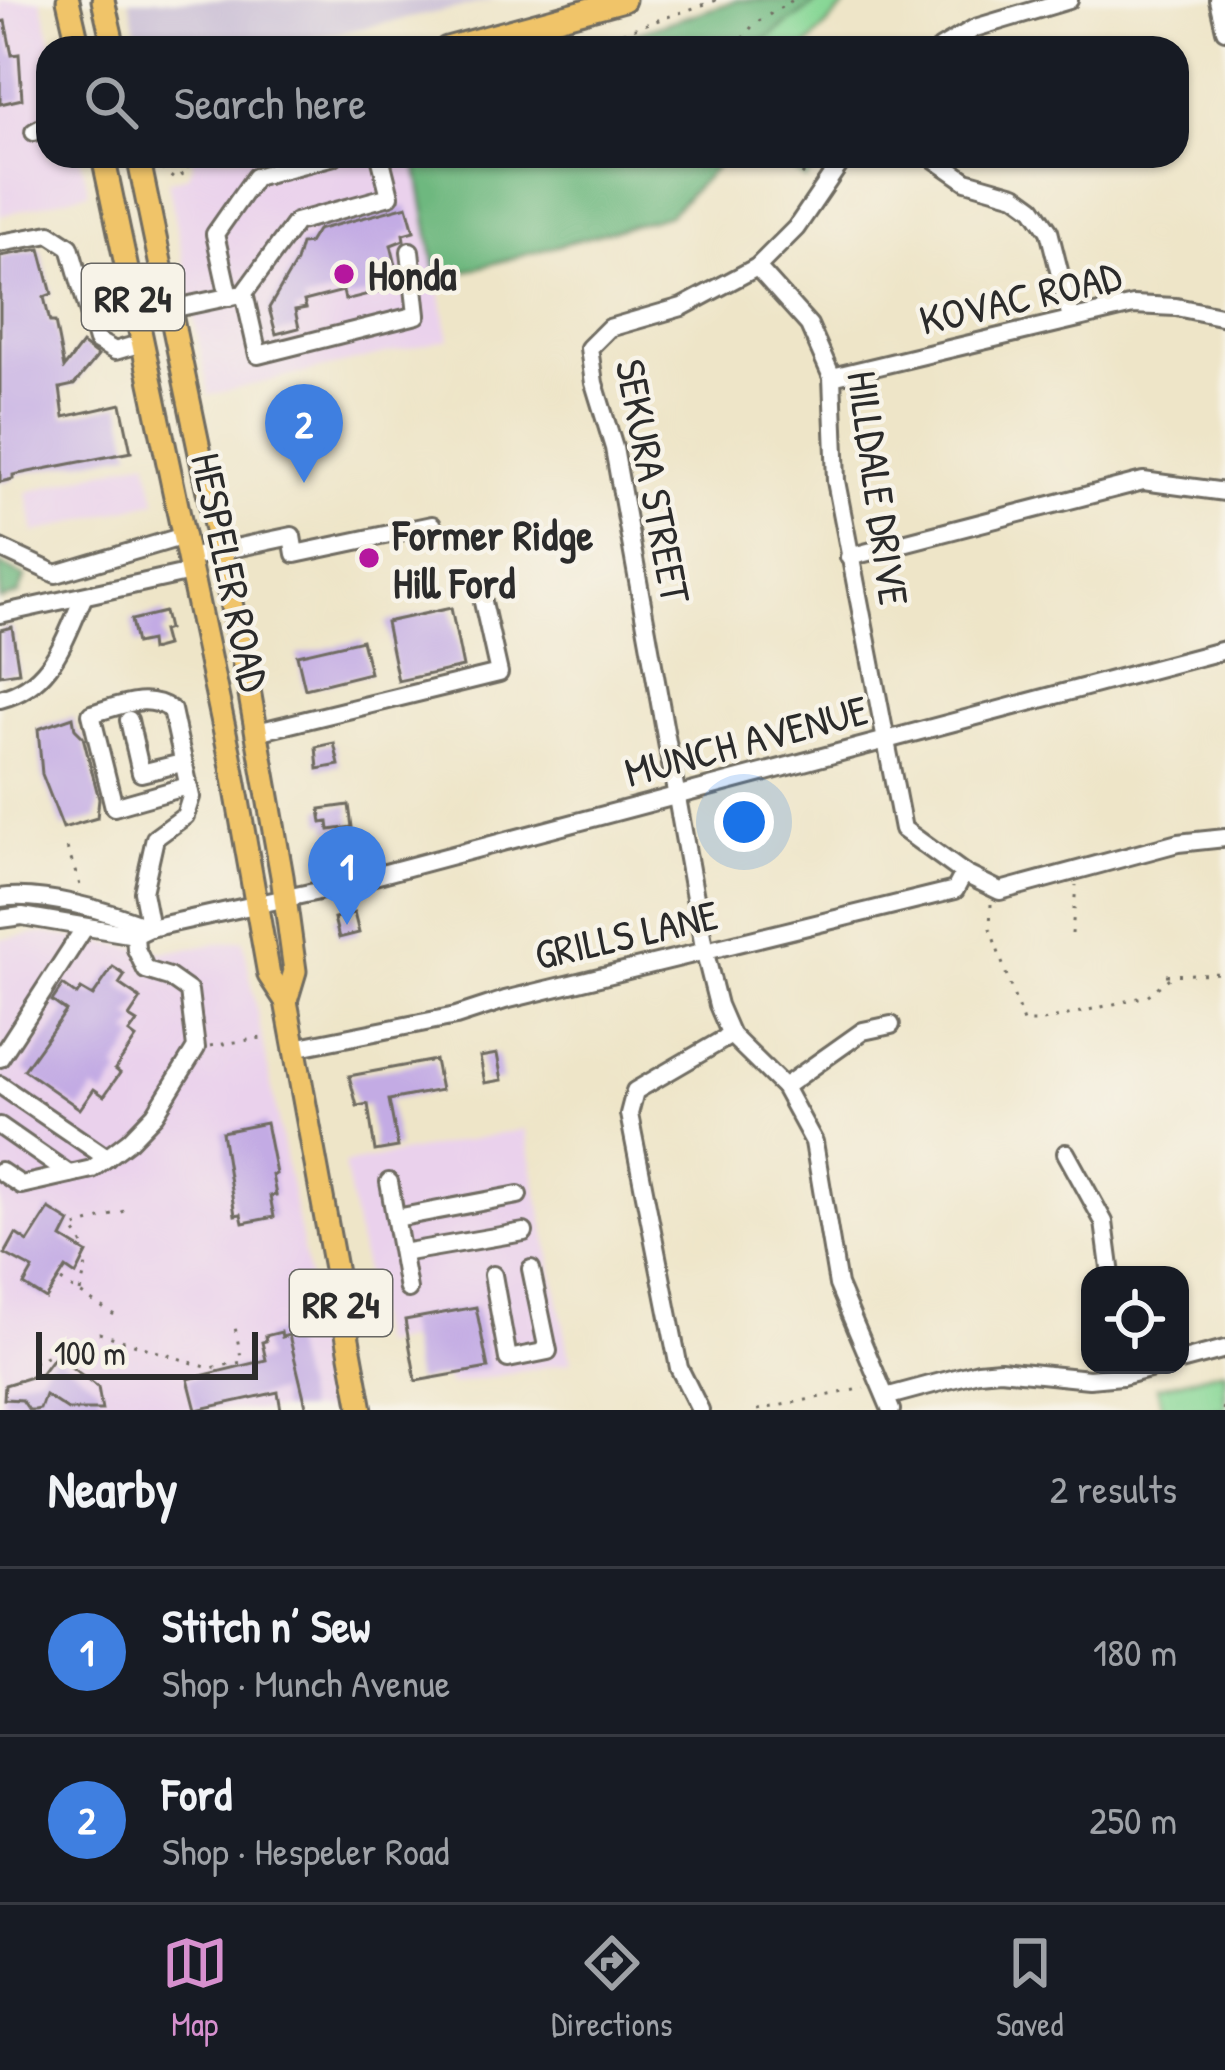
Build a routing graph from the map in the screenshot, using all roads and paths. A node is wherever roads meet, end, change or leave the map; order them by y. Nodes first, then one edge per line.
1 (68, 0) edge
2 (103, 0) edge
3 (624, 0) edge
4 (717, 0) edge
5 (793, 0) edge
6 (1069, 0) edge
7 (1218, 0) edge
8 (550, 11) edge
9 (1225, 30) edge
10 (76, 36) edge
11 (110, 36) edge
12 (481, 36) edge
13 (612, 36) edge
14 (744, 36) edge
15 (961, 36) edge
16 (106, 168) edge
17 (140, 168) edge
18 (163, 168) edge
19 (188, 168) edge
20 (289, 168) edge
21 (383, 168) edge
22 (793, 168) edge
23 (836, 168) edge
24 (947, 168) edge
25 (809, 178) dead end
26 (0, 243) edge
27 (410, 251) dead end
28 (758, 267) junction
29 (236, 295) junction
30 (171, 309) junction
31 (1225, 317) edge
32 (1071, 318) junction
33 (142, 343) junction
34 (832, 377) junction
35 (1225, 492) edge
36 (432, 525) dead end
37 (0, 548) edge
38 (221, 549) junction
39 (188, 555) junction
40 (849, 556) junction
41 (84, 596) junction
42 (484, 602) dead end
43 (0, 614) edge
44 (1225, 650) edge
45 (0, 699) edge
46 (129, 720) dead end
47 (257, 732) junction
48 (884, 740) junction
49 (182, 763) junction
50 (188, 786) junction
51 (677, 796) junction
52 (1225, 838) edge
53 (67, 848) dead end
54 (1073, 872) junction
55 (964, 873) junction
56 (993, 891) junction
57 (83, 896) dead end
58 (0, 898) edge
59 (286, 899) junction
60 (256, 907) junction
61 (0, 919) edge
62 (85, 927) junction
63 (142, 932) junction
64 (1072, 934) dead end
65 (705, 953) junction
66 (1225, 973) edge
67 (286, 1001) junction
68 (891, 1025) dead end
69 (731, 1035) junction
70 (268, 1037) dead end
71 (196, 1048) junction
72 (294, 1048) junction
73 (0, 1058) edge
74 (0, 1085) edge
75 (784, 1088) junction
76 (0, 1126) edge
77 (1066, 1153) dead end
78 (107, 1157) junction
79 (0, 1171) edge
80 (69, 1174) junction
81 (389, 1183) dead end
82 (518, 1195) dead end
83 (124, 1211) dead end
84 (396, 1218) junction
85 (524, 1232) dead end
86 (402, 1253) junction
87 (1110, 1266) edge
88 (530, 1269) dead end
89 (493, 1275) dead end
90 (61, 1280) dead end
91 (408, 1289) dead end
92 (80, 1292) junction
93 (116, 1316) dead end
94 (235, 1327) dead end
95 (1225, 1349) edge
96 (1189, 1359) edge
97 (33, 1362) dead end
98 (1107, 1374) edge
99 (1225, 1402) edge
100 (890, 1403) edge
101 (694, 1409) edge
102 (361, 1410) edge
103 (758, 1410) edge
104 (1223, 1410) edge

1 - 10 main road
2 - 11 main road
3 - 8 main road
4 - 13 path
5 - 14 path
6 - 15 street
7 - 9 street
8 - 12 main road
16 - 33 main road, HESPELER ROAD / RR 24
17 - 30 main road, HESPELER ROAD / RR 24
18 - 19 path
20 - 29 street
21 - 29 street
22 - 25 path
23 - 28 street, SEKURA STREET
24 - 32 street
26 - 33 street
27 - 29 street
28 - 34 street, HILLDALE DRIVE
28 - 51 street, SEKURA STREET
29 - 30 street
30 - 38 main road, HESPELER ROAD / RR 24
31 - 32 street, KOVAC ROAD
32 - 34 street, KOVAC ROAD
33 - 39 main road, HESPELER ROAD / RR 24
34 - 40 street, HILLDALE DRIVE
35 - 40 street
36 - 38 street
37 - 39 street
38 - 39 street
38 - 47 main road, HESPELER ROAD / RR 24
39 - 41 street
39 - 60 main road, HESPELER ROAD / RR 24
40 - 48 street, HILLDALE DRIVE
41 - 43 street
41 - 45 street
42 - 47 street
44 - 48 street, MUNCH AVENUE
46 - 49 street
47 - 59 main road, HESPELER ROAD / RR 24
48 - 51 street, MUNCH AVENUE
48 - 55 street, HILLDALE DRIVE
49 - 50 street
49 - 50 street
50 - 63 street
51 - 59 street, MUNCH AVENUE
51 - 65 street, SEKURA STREET
52 - 54 street
53 - 57 path
54 - 56 street
54 - 64 path
55 - 56 street, HILLDALE DRIVE
55 - 65 street, GRILLS LANE
56 - 66 path
58 - 63 street
59 - 60 street, MUNCH AVENUE
59 - 67 main road, HESPELER ROAD / RR 24
60 - 63 street, MUNCH AVENUE
60 - 67 main road, HESPELER ROAD / RR 24
61 - 62 street
62 - 63 street
62 - 73 street
63 - 71 street
65 - 69 street, SEKURA STREET
65 - 72 street, GRILLS LANE
67 - 72 main road, HESPELER ROAD / RR 24
68 - 75 street
69 - 75 street
69 - 101 street
70 - 71 path
71 - 78 street
72 - 102 main road, HESPELER ROAD / RR 24
74 - 78 street
75 - 100 street
76 - 80 street
77 - 87 street
78 - 80 street
79 - 80 street
81 - 84 street
82 - 84 street
83 - 92 path
84 - 86 street
85 - 86 street
86 - 91 street
88 - 89 street
90 - 92 path
92 - 93 path
94 - 97 path
95 - 96 street
98 - 100 street
99 - 104 path
100 - 103 path

